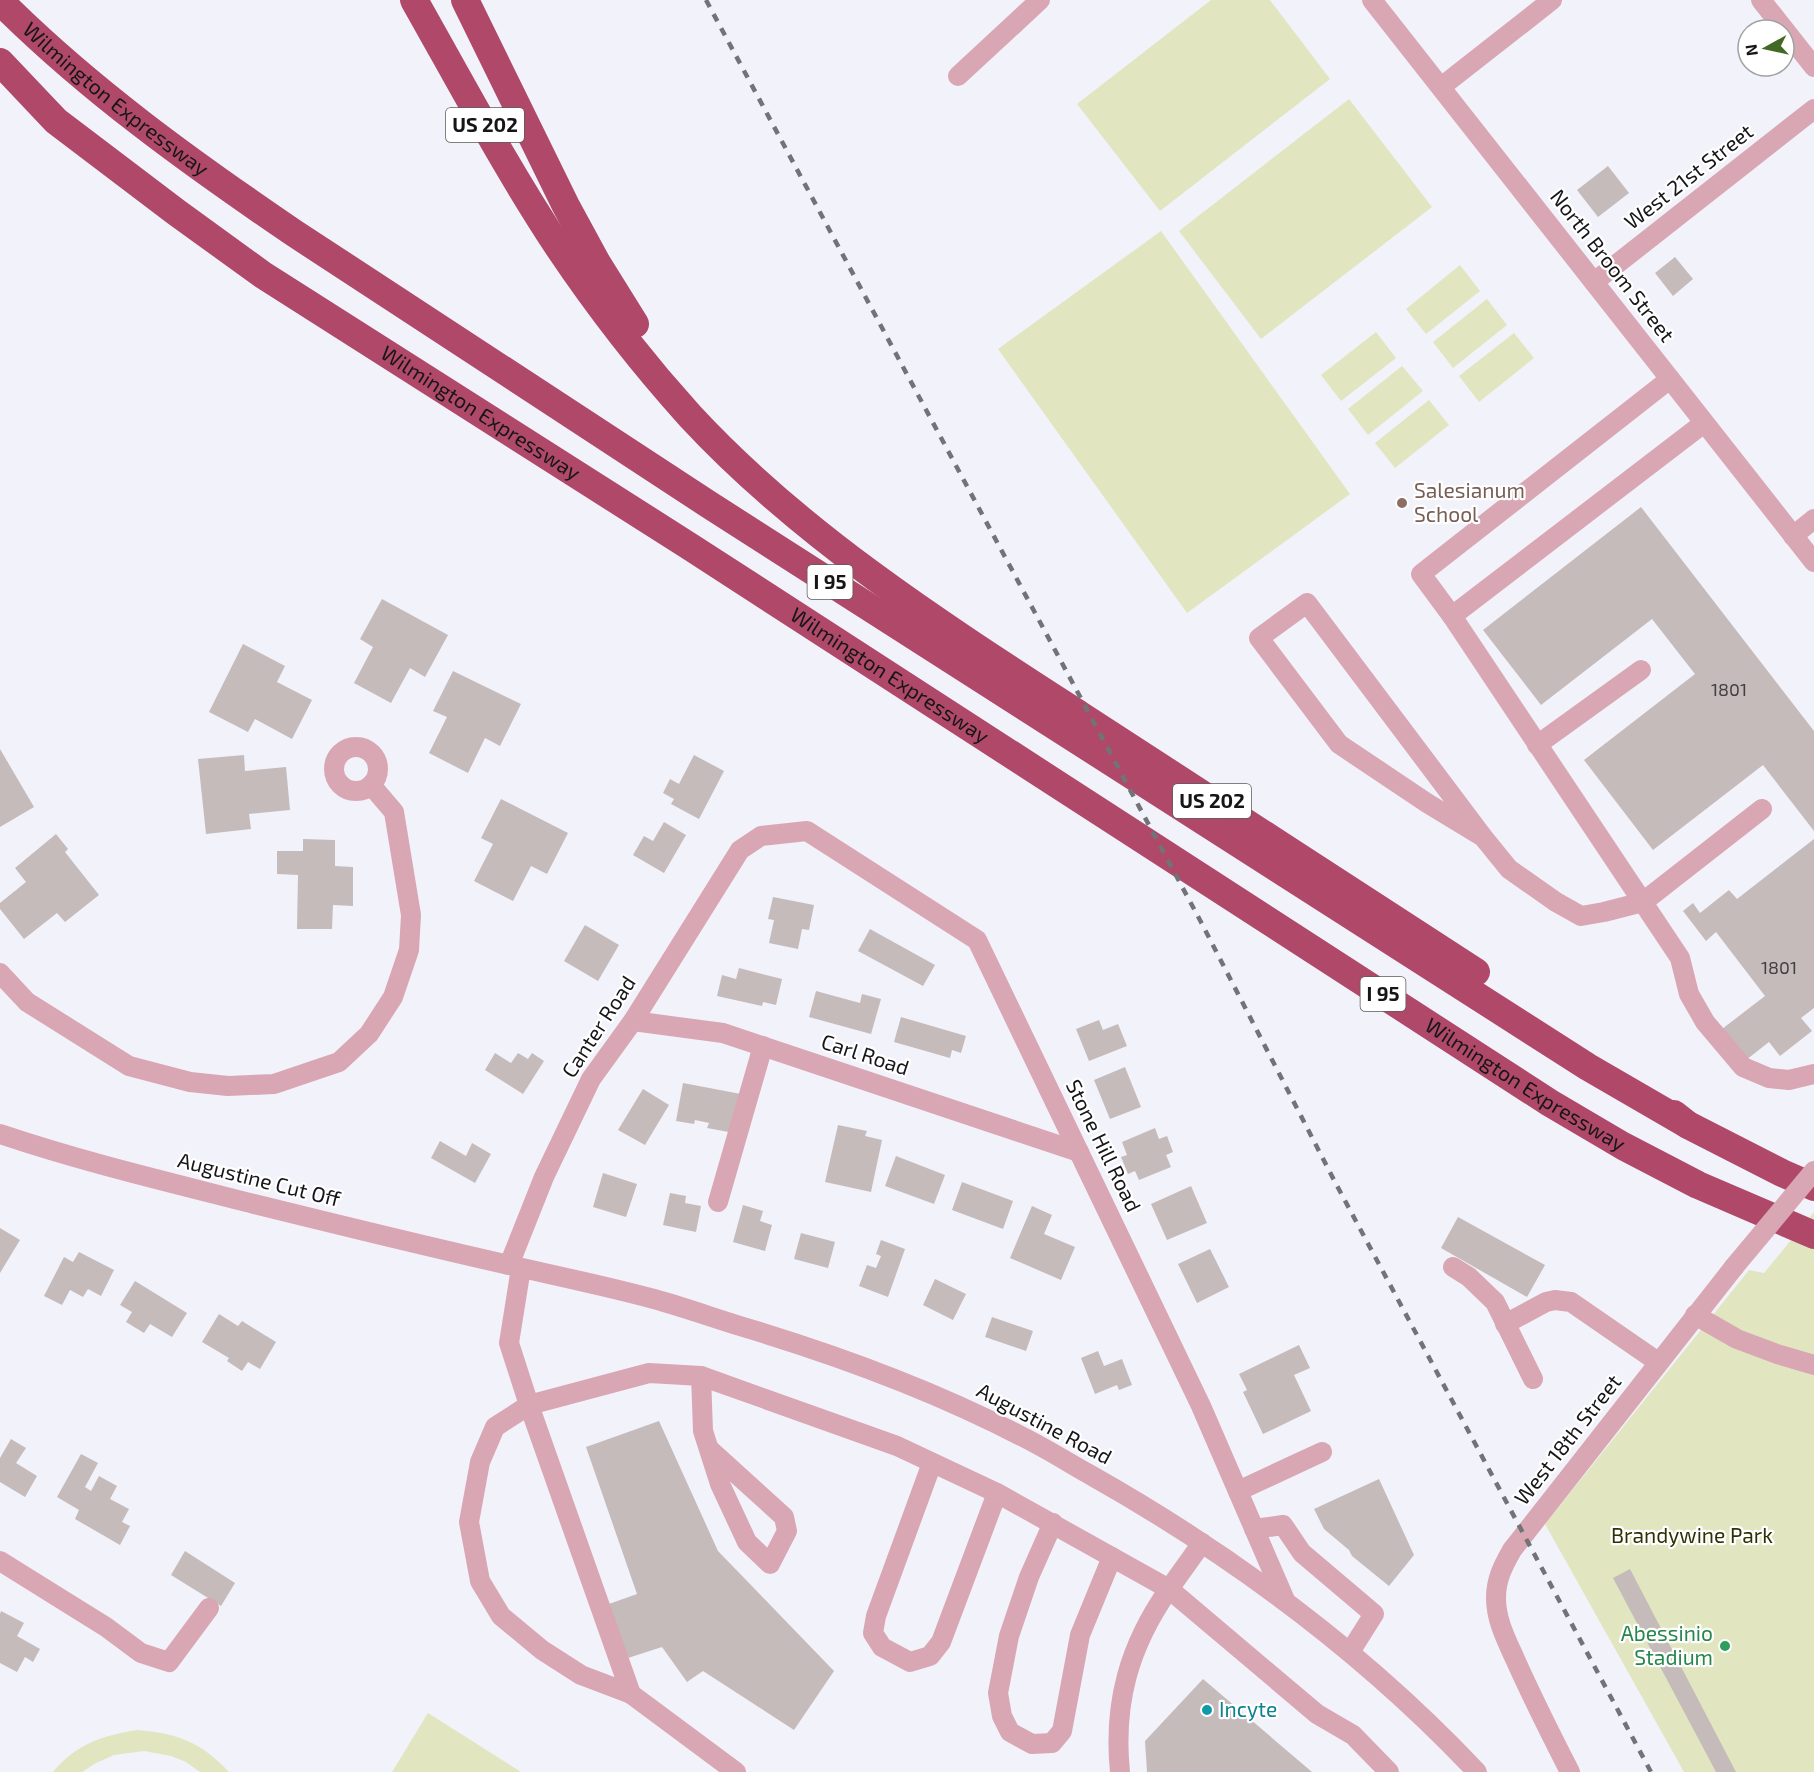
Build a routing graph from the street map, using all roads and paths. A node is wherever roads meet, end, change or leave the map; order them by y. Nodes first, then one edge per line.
1 (414, 0) edge
2 (465, 0) edge
3 (1040, 0) edge
4 (1372, 0) edge
5 (1552, 0) edge
6 (1761, 0) edge
7 (0, 1) edge
8 (0, 62) edge
9 (1814, 67) edge
10 (957, 76) dead end
11 (0, 77) edge
12 (1441, 87) junction
13 (1814, 109) edge
14 (56, 121) junction
15 (1594, 282) junction
16 (1670, 379) junction
17 (1704, 423) junction
18 (743, 468) junction
19 (1814, 519) edge
20 (1793, 536) junction
21 (1814, 562) edge
22 (1452, 616) junction
23 (1641, 670) dead end
24 (1537, 744) junction
25 (371, 785) dead end
26 (1762, 808) dead end
27 (761, 836) joint
28 (1483, 837) junction
29 (1643, 902) junction
30 (0, 973) edge
31 (633, 1022) junction
32 (763, 1046) junction
33 (1814, 1074) edge
34 (1688, 1125) junction
35 (0, 1134) edge
36 (1079, 1152) junction
37 (1814, 1171) edge
38 (1814, 1187) edge
39 (718, 1202) dead end
40 (1814, 1235) edge
41 (515, 1266) junction
42 (1453, 1267) dead end
43 (1695, 1315) junction
44 (1505, 1324) junction
45 (1658, 1362) junction
46 (1814, 1365) edge
47 (701, 1376) junction
48 (1533, 1379) dead end
49 (529, 1405) junction
50 (709, 1449) junction
51 (1322, 1452) dead end
52 (932, 1463) junction
53 (1238, 1491) junction
54 (997, 1493) junction
55 (1053, 1523) junction
56 (1254, 1529) junction
57 (1202, 1543) junction
58 (1112, 1557) junction
59 (0, 1561) edge
60 (1168, 1589) junction
61 (1285, 1600) junction
62 (209, 1608) dead end
63 (1350, 1652) junction
64 (631, 1694) junction
65 (736, 1772) edge
66 (1120, 1772) edge
67 (1389, 1772) edge
68 (1478, 1772) edge
69 (1570, 1772) edge

1 - 18 highway, US 202
2 - 18 highway
3 - 10 street
4 - 12 street, North Broom Street
5 - 12 street
6 - 9 street
7 - 34 highway, Wilmington Expressway / I 95
8 - 14 highway, Wilmington Expressway / I 95
11 - 14 highway
12 - 15 street, North Broom Street
13 - 15 street, West 21st Street
14 - 40 highway, Wilmington Expressway / I 95
15 - 16 street, North Broom Street
16 - 17 street, North Broom Street
16 - 22 street
17 - 20 street, North Broom Street
17 - 22 street
18 - 34 highway, US 202
19 - 20 street
20 - 21 street, North Broom Street
22 - 24 street
23 - 24 street
24 - 29 street
25 - 30 street
26 - 29 street
27 - 31 street, Canter Road
27 - 36 street, Stone Hill Road
28 - 28 street
28 - 29 street
29 - 33 street
31 - 32 street, Carl Road
31 - 41 street, Canter Road
32 - 36 street, Carl Road
32 - 39 street
34 - 38 highway, I 95
35 - 41 street, Augustine Cut Off
36 - 53 street, Stone Hill Road
37 - 43 street, West 18th Street, bridge
41 - 49 street, Canter Road
41 - 57 street, Augustine Road
42 - 44 street
43 - 45 street, West 18th Street
43 - 46 street
44 - 45 street
44 - 48 street
45 - 69 street, West 18th Street
47 - 49 street
47 - 50 street
47 - 52 street
49 - 64 street, Canter Road
49 - 64 street
50 - 50 street
51 - 53 street
52 - 54 street
52 - 54 street
53 - 56 street, Stone Hill Road
54 - 55 street
55 - 58 street
55 - 58 street
56 - 61 street, Stone Hill Road
56 - 63 street
57 - 60 street
57 - 61 street, Augustine Road
58 - 60 street
59 - 62 street
60 - 66 street
60 - 67 street
61 - 63 street, Augustine Road
63 - 68 street, Augustine Road
64 - 65 street

